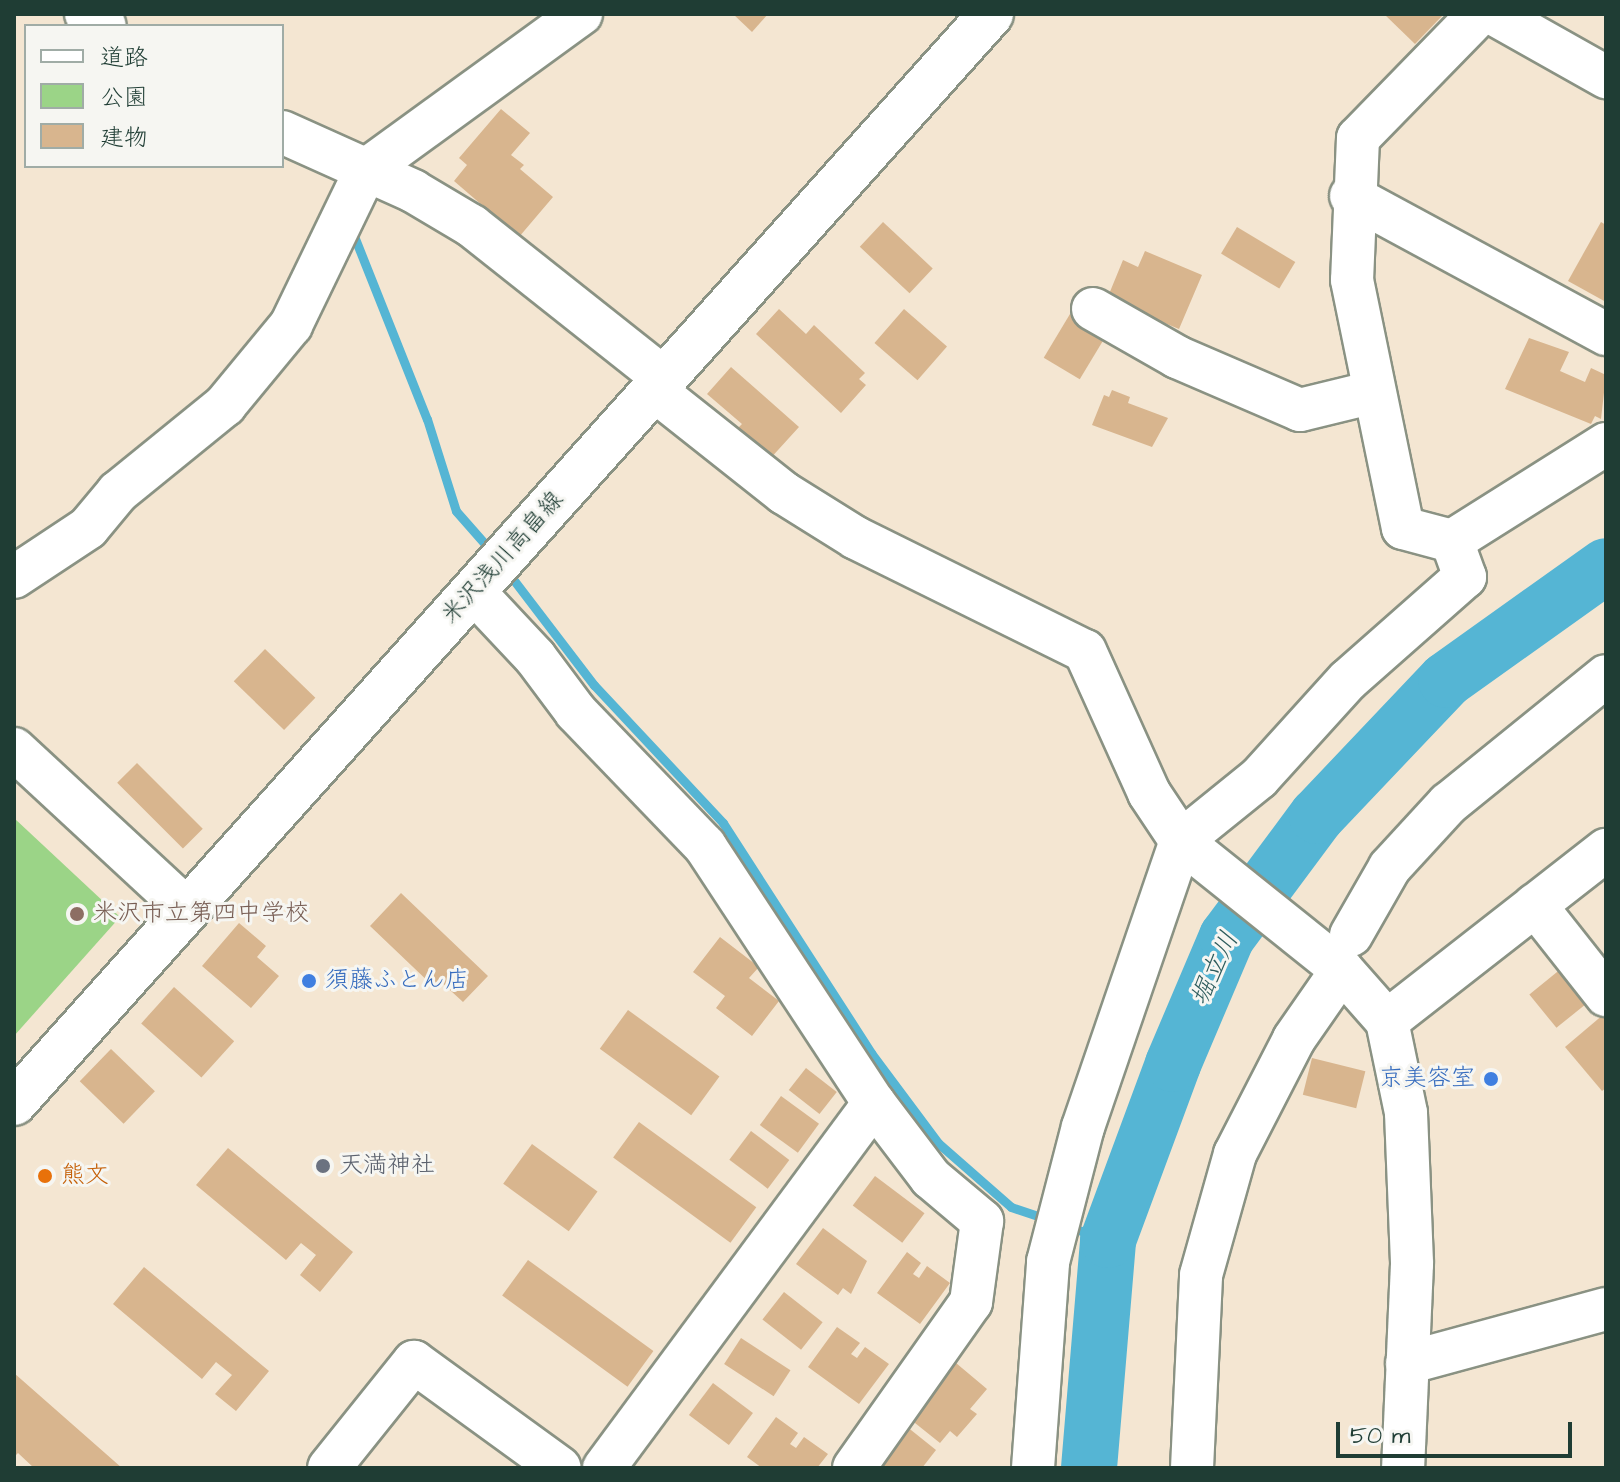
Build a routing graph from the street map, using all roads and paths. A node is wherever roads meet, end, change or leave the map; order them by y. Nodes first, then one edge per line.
1 (581, 14) edge
2 (991, 14) edge
3 (1479, 14) edge
4 (1494, 14) edge
5 (1606, 77) edge
6 (284, 133) edge
7 (370, 173) junction
8 (1351, 196) junction
9 (1093, 309) dead end
10 (1606, 334) edge
11 (659, 384) junction
12 (1374, 392) junction
13 (1606, 444) edge
14 (1452, 541) junction
15 (14, 577) edge
16 (473, 591) junction
17 (1606, 676) edge
18 (14, 749) edge
19 (1181, 841) junction
20 (1606, 850) edge
21 (1535, 905) junction
22 (188, 910) junction
23 (1340, 954) junction
24 (1606, 995) edge
25 (1387, 1021) junction
26 (14, 1103) edge
27 (874, 1103) junction
28 (1606, 1309) edge
29 (1407, 1363) junction
30 (329, 1468) edge
31 (560, 1468) edge
32 (604, 1468) edge
33 (854, 1468) edge
34 (1033, 1468) edge
35 (1192, 1468) edge
36 (1403, 1468) edge

1 - 7 street
2 - 11 main road, 米沢浅川高畠線
3 - 8 street
4 - 5 street
6 - 7 street
7 - 11 street
7 - 15 street
8 - 10 street
8 - 12 street
9 - 12 street
11 - 16 main road, 米沢浅川高畠線
11 - 19 street
12 - 14 street
13 - 14 street
14 - 19 street
16 - 22 main road, 米沢浅川高畠線
16 - 27 street
17 - 23 street
18 - 22 street
19 - 23 street
19 - 34 street
20 - 21 street
21 - 24 street
21 - 25 street
22 - 26 main road, 米沢浅川高畠線
23 - 25 street
23 - 35 street
25 - 29 street
27 - 32 street
27 - 33 street
28 - 29 street
29 - 36 street
30 - 31 street

